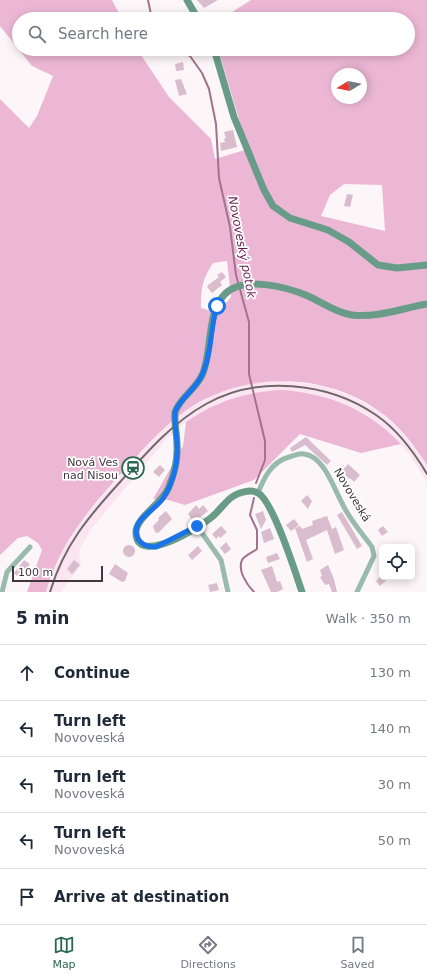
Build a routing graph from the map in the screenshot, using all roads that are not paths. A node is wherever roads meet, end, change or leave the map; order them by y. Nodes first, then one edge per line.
1 (187, 0) edge
2 (194, 12) edge
3 (216, 56) edge
4 (427, 265) edge
5 (427, 304) edge
6 (258, 493) junction
7 (197, 526) junction
8 (30, 547) dead end
9 (2, 592) edge
10 (228, 592) edge
11 (302, 592) edge
12 (357, 592) edge

1 - 2 street
3 - 4 street
5 - 7 street
6 - 7 street
6 - 11 street
6 - 12 street, Novoveská
7 - 10 street
8 - 9 street

